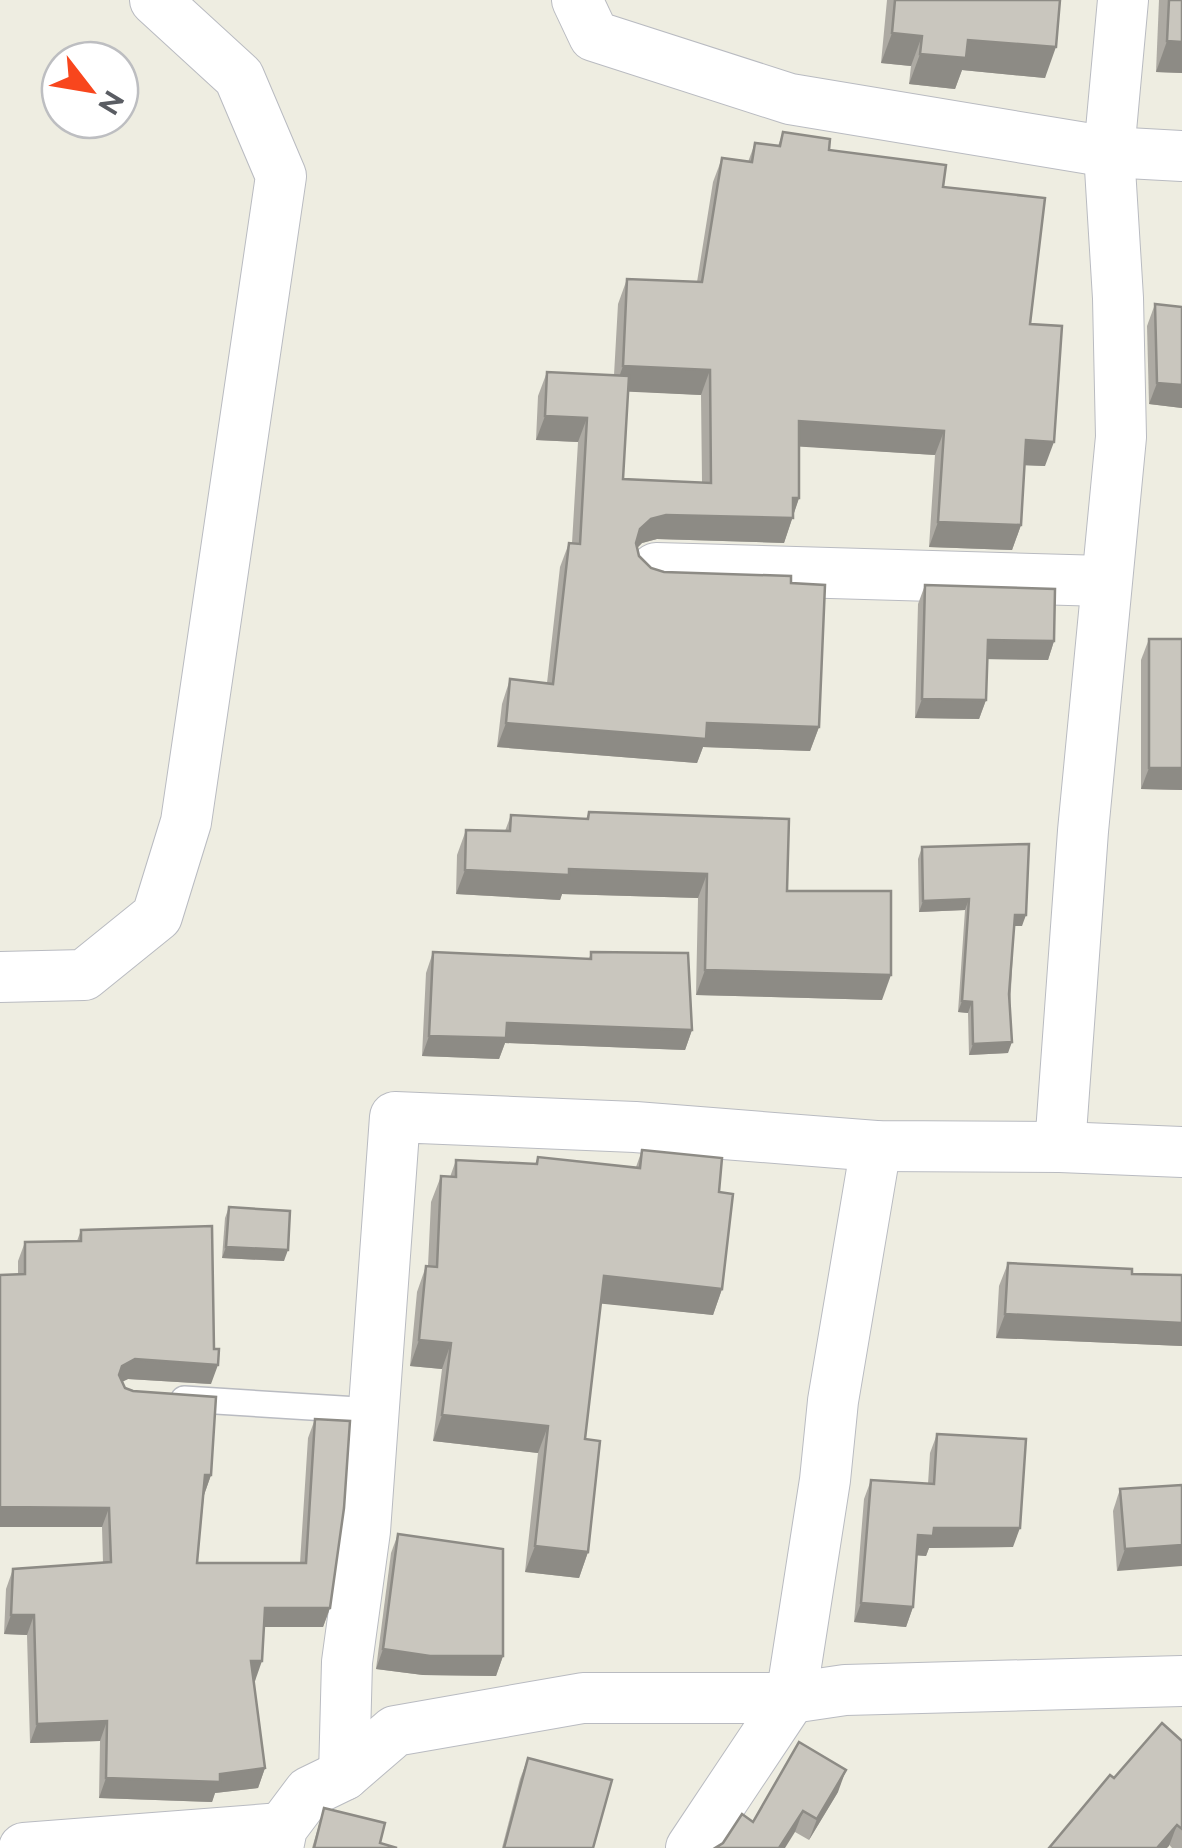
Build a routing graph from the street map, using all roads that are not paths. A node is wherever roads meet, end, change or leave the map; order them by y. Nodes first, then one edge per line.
1 (155, 0) edge
2 (577, 0) edge
3 (1123, 0) edge
4 (1109, 152) junction
5 (1182, 156) edge
6 (656, 568) edge
7 (1104, 582) junction
8 (0, 977) edge
9 (876, 1146) junction
10 (1060, 1147) junction
11 (1182, 1152) edge
12 (166, 1398) edge
13 (374, 1411) junction
14 (1182, 1681) edge
15 (791, 1698) junction
16 (344, 1776) junction
17 (280, 1838) edge
18 (24, 1848) edge
19 (691, 1848) edge

1 - 8 street
2 - 4 street
3 - 4 street
4 - 5 street
4 - 7 street
6 - 7 street
7 - 10 street
9 - 10 street
9 - 13 street
9 - 15 street
10 - 11 street
12 - 13 lane
13 - 16 street
14 - 15 street
15 - 16 street
15 - 19 street
16 - 17 street
17 - 18 street

